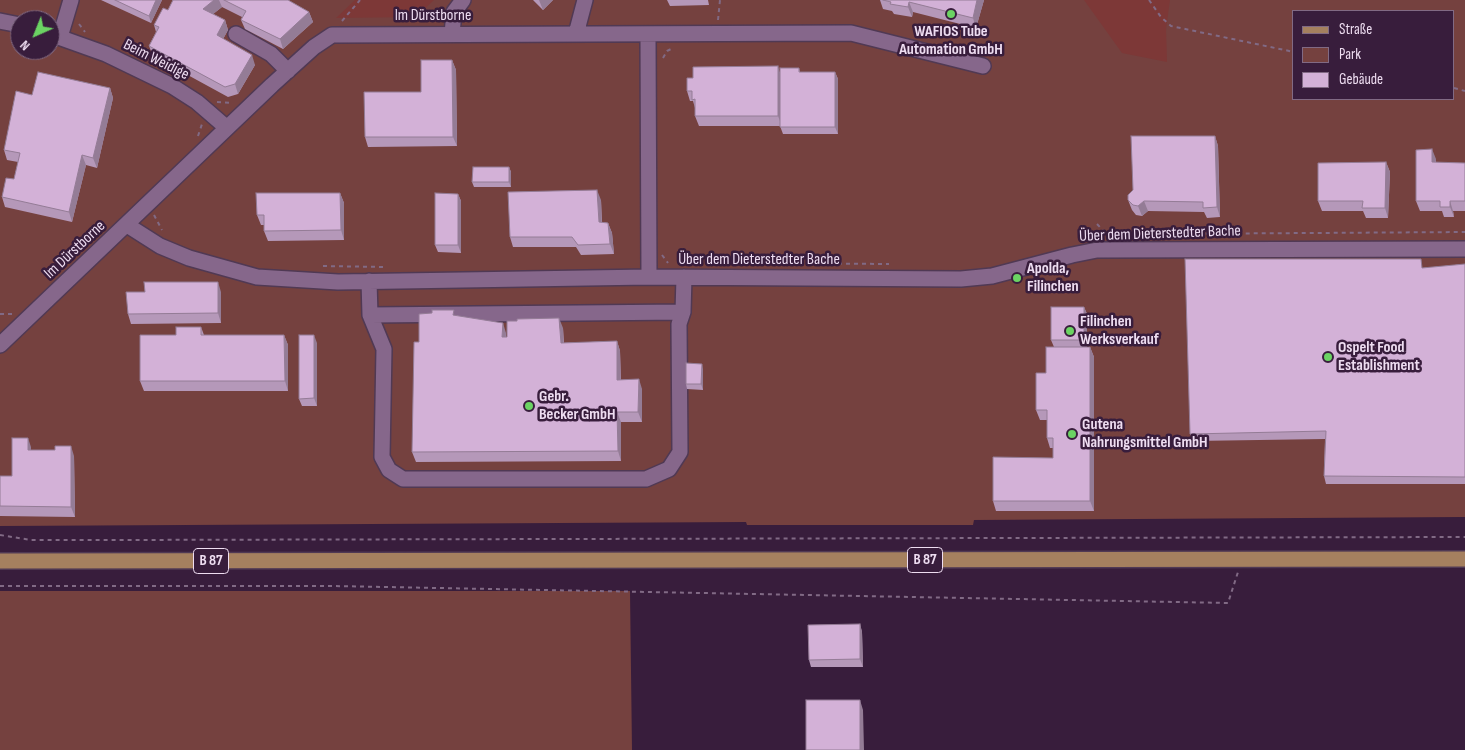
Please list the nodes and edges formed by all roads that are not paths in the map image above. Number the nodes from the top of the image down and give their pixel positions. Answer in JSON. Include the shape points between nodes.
{"nodes":[{"id":1,"x":71,"y":0,"type":"edge"},
{"id":2,"x":464,"y":0,"type":"edge"},
{"id":3,"x":585,"y":0,"type":"edge"},
{"id":4,"x":60,"y":25,"type":"edge"},
{"id":5,"x":654,"y":30,"type":"junction"},
{"id":6,"x":236,"y":34,"type":"dead end"},
{"id":7,"x":452,"y":34,"type":"junction"},
{"id":8,"x":576,"y":34,"type":"junction"},
{"id":9,"x":60,"y":38,"type":"edge"},
{"id":10,"x":983,"y":66,"type":"dead end"},
{"id":11,"x":288,"y":71,"type":"junction"},
{"id":12,"x":227,"y":128,"type":"junction"},
{"id":13,"x":127,"y":225,"type":"junction"},
{"id":14,"x":1465,"y":249,"type":"edge"},
{"id":15,"x":649,"y":277,"type":"junction"},
{"id":16,"x":684,"y":277,"type":"junction"},
{"id":17,"x":369,"y":281,"type":"junction"},
{"id":18,"x":683,"y":312,"type":"junction"},
{"id":19,"x":370,"y":315,"type":"junction"},
{"id":20,"x":2,"y":338,"type":"edge"},
{"id":21,"x":1465,"y":558,"type":"edge"},
{"id":22,"x":0,"y":561,"type":"edge"}],
"edges":[{"from":1,"to":4,"type":"street","name":"Beim Weidige"},
{"from":2,"to":7,"type":"street","via":[[454,12]]},
{"from":3,"to":8,"type":"street"},
{"from":5,"to":8,"type":"street","name":"Im Dürstborne"},
{"from":5,"to":10,"type":"street","name":"Im Dürstborne","via":[[675,34],[715,24],[851,33]]},
{"from":5,"to":15,"type":"street","via":[[655,111]]},
{"from":6,"to":11,"type":"street","via":[[271,54]]},
{"from":7,"to":8,"type":"street","name":"Im Dürstborne"},
{"from":7,"to":11,"type":"street","name":"Im Dürstborne","via":[[332,35]]},
{"from":9,"to":12,"type":"street","name":"Beim Weidige","via":[[172,86],[209,111]]},
{"from":11,"to":12,"type":"street","name":"Im Dürstborne"},
{"from":12,"to":13,"type":"street","name":"Im Dürstborne"},
{"from":13,"to":17,"type":"street","name":"Über dem Dieterstedter Bache","via":[[160,246],[189,258],[257,277]]},
{"from":13,"to":20,"type":"street","name":"Im Dürstborne"},
{"from":14,"to":16,"type":"street","name":"Über dem Dieterstedter Bache","via":[[1097,250],[1012,265],[961,279]]},
{"from":15,"to":16,"type":"street","name":"Über dem Dieterstedter Bache"},
{"from":15,"to":17,"type":"street","name":"Über dem Dieterstedter Bache"},
{"from":16,"to":18,"type":"street"},
{"from":17,"to":19,"type":"street"},
{"from":18,"to":19,"type":"street"},
{"from":18,"to":19,"type":"street","via":[[680,324],[680,452],[669,469],[646,479],[403,479],[389,470],[382,457],[384,350]]},
{"from":21,"to":22,"type":"main road","number":"B 87"}]}
